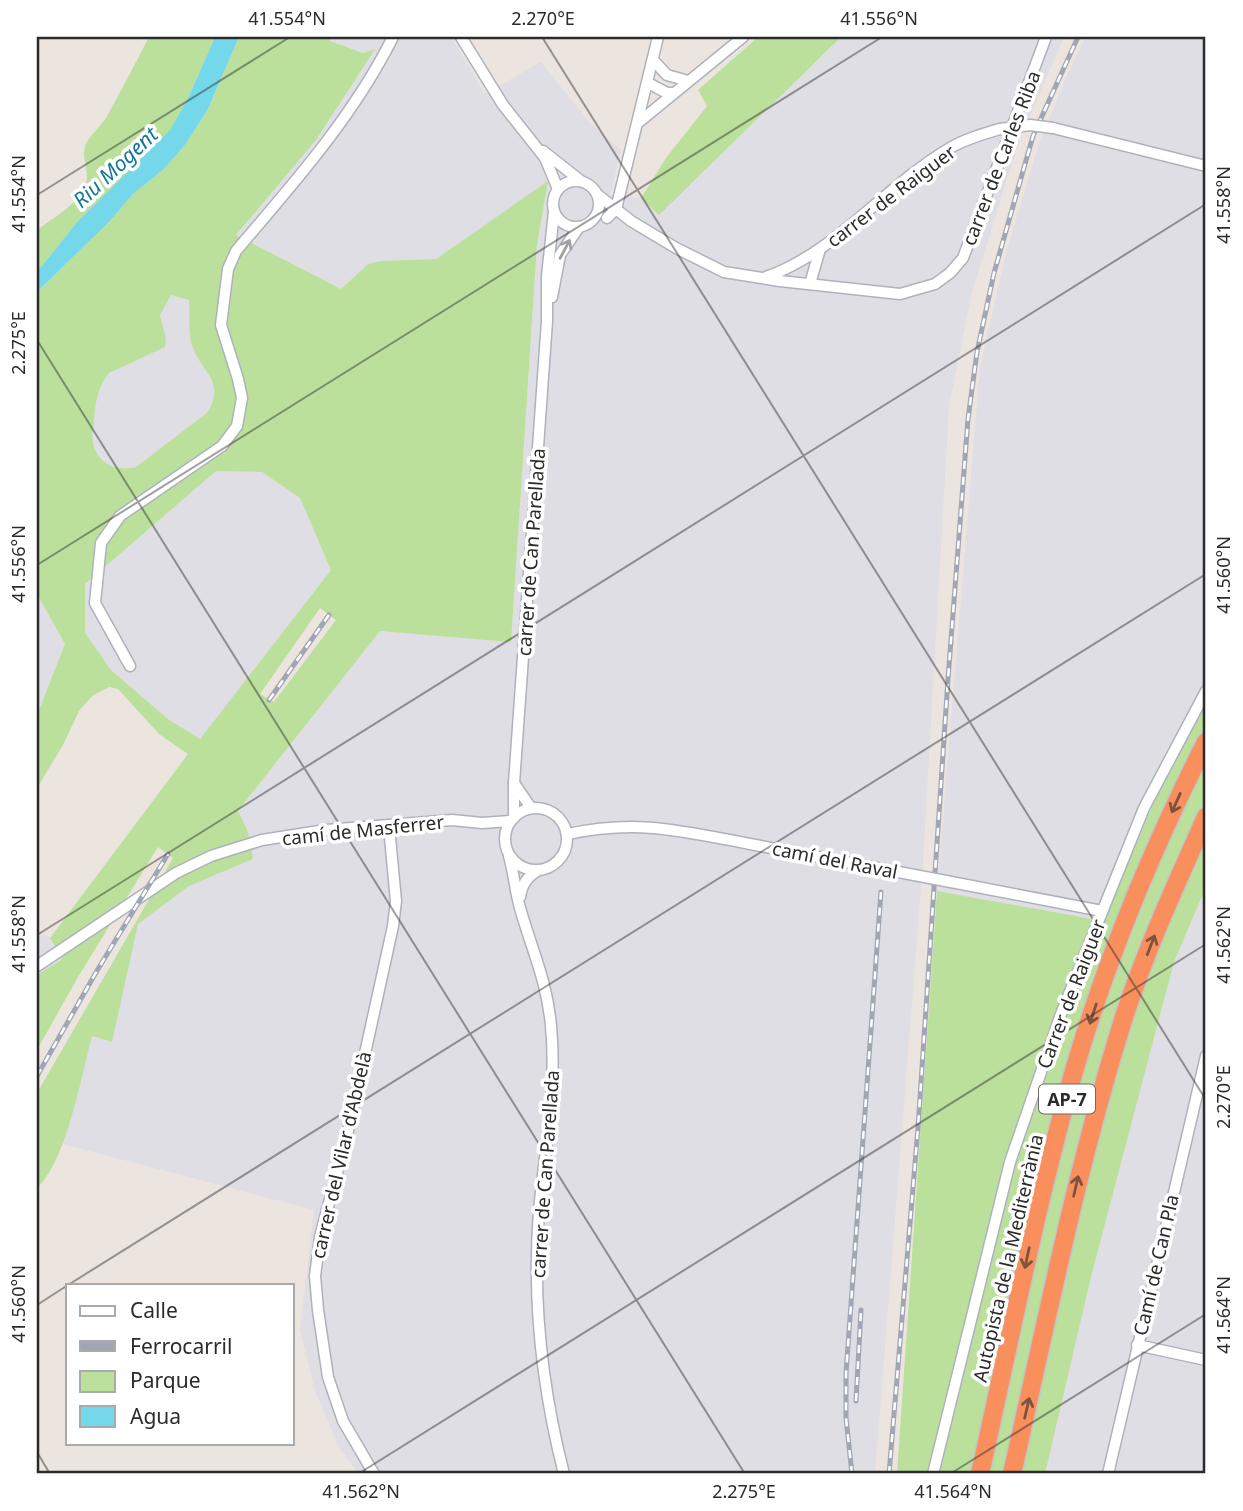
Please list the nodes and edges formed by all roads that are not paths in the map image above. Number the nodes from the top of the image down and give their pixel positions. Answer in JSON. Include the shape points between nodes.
{"nodes":[{"id":1,"x":393,"y":37,"type":"edge"},
{"id":2,"x":657,"y":37,"type":"edge"},
{"id":3,"x":743,"y":37,"type":"edge"},
{"id":4,"x":1046,"y":37,"type":"edge"},
{"id":5,"x":465,"y":39,"type":"edge"},
{"id":6,"x":653,"y":60,"type":"junction"},
{"id":7,"x":688,"y":81,"type":"junction"},
{"id":8,"x":648,"y":83,"type":"junction"},
{"id":9,"x":673,"y":93,"type":"junction"},
{"id":10,"x":638,"y":122,"type":"junction"},
{"id":11,"x":535,"y":145,"type":"junction"},
{"id":12,"x":1206,"y":166,"type":"edge"},
{"id":13,"x":581,"y":181,"type":"junction"},
{"id":14,"x":558,"y":189,"type":"junction"},
{"id":15,"x":598,"y":195,"type":"junction"},
{"id":16,"x":616,"y":209,"type":"junction"},
{"id":17,"x":554,"y":212,"type":"junction"},
{"id":18,"x":595,"y":218,"type":"junction"},
{"id":19,"x":607,"y":218,"type":"junction"},
{"id":20,"x":631,"y":221,"type":"junction"},
{"id":21,"x":579,"y":227,"type":"junction"},
{"id":22,"x":820,"y":249,"type":"junction"},
{"id":23,"x":763,"y":278,"type":"junction"},
{"id":24,"x":810,"y":284,"type":"junction"},
{"id":25,"x":547,"y":321,"type":"junction"},
{"id":26,"x":130,"y":666,"type":"dead end"},
{"id":27,"x":1206,"y":691,"type":"edge"},
{"id":28,"x":1206,"y":741,"type":"edge"},
{"id":29,"x":514,"y":783,"type":"junction"},
{"id":30,"x":531,"y":808,"type":"junction"},
{"id":31,"x":1206,"y":817,"type":"edge"},
{"id":32,"x":512,"y":819,"type":"junction"},
{"id":33,"x":472,"y":822,"type":"junction"},
{"id":34,"x":389,"y":827,"type":"junction"},
{"id":35,"x":568,"y":834,"type":"junction"},
{"id":36,"x":505,"y":835,"type":"junction"},
{"id":37,"x":509,"y":856,"type":"junction"},
{"id":38,"x":537,"y":871,"type":"junction"},
{"id":39,"x":1102,"y":911,"type":"junction"},
{"id":40,"x":523,"y":918,"type":"junction"},
{"id":41,"x":37,"y":966,"type":"edge"},
{"id":42,"x":1206,"y":1056,"type":"edge"},
{"id":43,"x":1137,"y":1345,"type":"junction"},
{"id":44,"x":1206,"y":1360,"type":"edge"},
{"id":45,"x":374,"y":1474,"type":"edge"},
{"id":46,"x":564,"y":1474,"type":"edge"},
{"id":47,"x":933,"y":1474,"type":"edge"},
{"id":48,"x":980,"y":1474,"type":"edge"},
{"id":49,"x":1012,"y":1474,"type":"edge"},
{"id":50,"x":1108,"y":1474,"type":"edge"}],
"edges":[{"from":1,"to":26,"type":"street","via":[[329,139],[236,251],[228,269],[221,325],[242,398],[237,426],[222,446],[120,516],[101,543],[95,603]]},
{"from":2,"to":6,"type":"street"},
{"from":3,"to":7,"type":"street"},
{"from":4,"to":24,"type":"street","name":"carrer de Carles Riba","via":[[963,258],[950,273],[935,284],[900,294]]},
{"from":5,"to":11,"type":"street","via":[[498,98]]},
{"from":6,"to":7,"type":"street","via":[[667,75]]},
{"from":6,"to":8,"type":"street"},
{"from":7,"to":9,"type":"street"},
{"from":8,"to":9,"type":"street"},
{"from":8,"to":10,"type":"street"},
{"from":9,"to":10,"type":"street"},
{"from":10,"to":16,"type":"street"},
{"from":11,"to":13,"type":"street"},
{"from":11,"to":14,"type":"street"},
{"from":12,"to":22,"type":"street","name":"carrer de Raiguer","bridge":true,"via":[[1053,128],[1000,129],[950,148]]},
{"from":13,"to":14,"type":"street"},
{"from":13,"to":15,"type":"street"},
{"from":14,"to":17,"type":"street","via":[[552,203]]},
{"from":15,"to":16,"type":"street"},
{"from":15,"to":18,"type":"street"},
{"from":16,"to":19,"type":"street"},
{"from":16,"to":20,"type":"street"},
{"from":17,"to":21,"type":"street","via":[[565,224]]},
{"from":17,"to":25,"type":"street","name":"carrer de Can Parellada"},
{"from":18,"to":19,"type":"street"},
{"from":18,"to":21,"type":"street"},
{"from":19,"to":20,"type":"street"},
{"from":20,"to":23,"type":"street","name":"carrer de Carles Riba","via":[[724,272]]},
{"from":25,"to":21,"type":"street","name":"carrer de Can Parellada","one_way":true,"via":[[560,255]]},
{"from":22,"to":23,"type":"street","name":"carrer de Raiguer"},
{"from":22,"to":24,"type":"street","name":"carrer de Raiguer"},
{"from":23,"to":24,"type":"street","name":"carrer de Carles Riba"},
{"from":25,"to":29,"type":"street","name":"carrer de Can Parellada"},
{"from":27,"to":39,"type":"street","name":"Carrer de Raiguer","via":[[1144,808]]},
{"from":28,"to":48,"type":"highway","name":"Autopista de la Mediterrània","number":"AP-7","one_way":true,"via":[[1122,931],[1075,1069],[1037,1214]]},
{"from":29,"to":30,"type":"street"},
{"from":29,"to":32,"type":"street","name":"carrer de Can Parellada"},
{"from":30,"to":32,"type":"street"},
{"from":30,"to":35,"type":"street","via":[[551,811]]},
{"from":49,"to":31,"type":"highway","number":"AP-7","one_way":true,"via":[[1078,1177],[1126,1013]]},
{"from":32,"to":33,"type":"street","name":"camí de Masferrer"},
{"from":32,"to":36,"type":"street"},
{"from":33,"to":34,"type":"street","name":"camí de Masferrer"},
{"from":33,"to":36,"type":"street","name":"camí de Masferrer"},
{"from":34,"to":41,"type":"street","name":"camí de Masferrer","via":[[261,840],[211,856],[176,873]]},
{"from":34,"to":45,"type":"street","name":"carrer del Vilar d'Abdelà","via":[[396,901],[393,926],[320,1237],[315,1276],[328,1377],[342,1421]]},
{"from":35,"to":38,"type":"street","via":[[568,845],[557,864]]},
{"from":35,"to":39,"type":"street","name":"camí del Raval","bridge":true,"via":[[602,827],[683,830]]},
{"from":36,"to":37,"type":"street"},
{"from":37,"to":38,"type":"street","via":[[526,870]]},
{"from":37,"to":40,"type":"street","name":"carrer de Can Parellada"},
{"from":38,"to":40,"type":"street","name":"carrer de Can Parellada","via":[[522,888]]},
{"from":39,"to":47,"type":"street","name":"Carrer de Raiguer","via":[[1060,1014],[1010,1162]]},
{"from":40,"to":46,"type":"street","name":"carrer de Can Parellada","via":[[543,973],[551,1025],[551,1123],[539,1212],[538,1312],[542,1366]]},
{"from":42,"to":43,"type":"street","name":"Camí de Can Pla"},
{"from":43,"to":44,"type":"street"},
{"from":43,"to":50,"type":"street","name":"Camí de Can Pla"}]}
